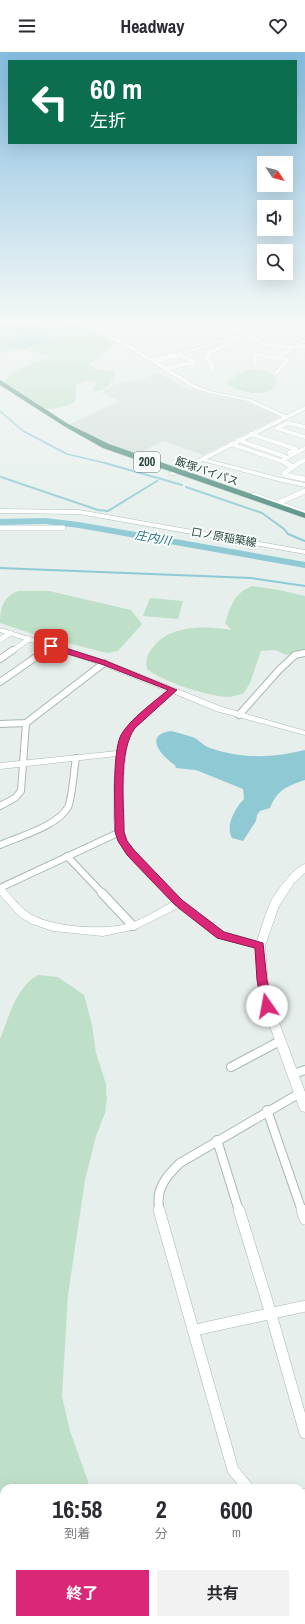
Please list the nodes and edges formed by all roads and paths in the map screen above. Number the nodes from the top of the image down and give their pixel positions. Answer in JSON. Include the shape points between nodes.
{"nodes":[{"id":1,"x":13,"y":394,"type":"edge"},
{"id":2,"x":19,"y":394,"type":"edge"},
{"id":3,"x":221,"y":394,"type":"edge"},
{"id":4,"x":305,"y":408,"type":"edge"},
{"id":5,"x":286,"y":417,"type":"junction"},
{"id":6,"x":305,"y":427,"type":"edge"},
{"id":7,"x":251,"y":434,"type":"junction"},
{"id":8,"x":305,"y":437,"type":"edge"},
{"id":9,"x":238,"y":440,"type":"junction"},
{"id":10,"x":231,"y":444,"type":"junction"},
{"id":11,"x":305,"y":448,"type":"edge"},
{"id":12,"x":284,"y":456,"type":"junction"},
{"id":13,"x":202,"y":459,"type":"junction"},
{"id":14,"x":305,"y":460,"type":"edge"},
{"id":15,"x":279,"y":461,"type":"junction"},
{"id":16,"x":293,"y":467,"type":"junction"},
{"id":17,"x":174,"y":473,"type":"junction"},
{"id":18,"x":305,"y":479,"type":"edge"},
{"id":19,"x":305,"y":485,"type":"edge"},
{"id":20,"x":305,"y":491,"type":"edge"},
{"id":21,"x":276,"y":504,"type":"junction"},
{"id":22,"x":0,"y":511,"type":"edge"},
{"id":23,"x":305,"y":513,"type":"edge"},
{"id":24,"x":305,"y":516,"type":"edge"},
{"id":25,"x":305,"y":520,"type":"edge"},
{"id":26,"x":0,"y":528,"type":"edge"},
{"id":27,"x":63,"y":528,"type":"dead end"},
{"id":28,"x":305,"y":552,"type":"edge"},
{"id":29,"x":0,"y":630,"type":"edge"},
{"id":30,"x":10,"y":633,"type":"junction"},
{"id":31,"x":29,"y":639,"type":"junction"},
{"id":32,"x":0,"y":640,"type":"edge"},
{"id":33,"x":51,"y":646,"type":"junction"},
{"id":34,"x":305,"y":653,"type":"edge"},
{"id":35,"x":0,"y":659,"type":"edge"},
{"id":36,"x":104,"y":663,"type":"junction"},
{"id":37,"x":0,"y":682,"type":"edge"},
{"id":38,"x":173,"y":690,"type":"junction"},
{"id":39,"x":240,"y":715,"type":"junction"},
{"id":40,"x":26,"y":723,"type":"junction"},
{"id":41,"x":0,"y":724,"type":"edge"},
{"id":42,"x":305,"y":733,"type":"edge"},
{"id":43,"x":120,"y":753,"type":"junction"},
{"id":44,"x":76,"y":758,"type":"junction"},
{"id":45,"x":23,"y":764,"type":"junction"},
{"id":46,"x":0,"y":766,"type":"edge"},
{"id":47,"x":0,"y":806,"type":"edge"},
{"id":48,"x":120,"y":832,"type":"junction"},
{"id":49,"x":0,"y":845,"type":"edge"},
{"id":50,"x":67,"y":856,"type":"junction"},
{"id":51,"x":305,"y":868,"type":"edge"},
{"id":52,"x":0,"y":889,"type":"edge"},
{"id":53,"x":179,"y":902,"type":"junction"},
{"id":54,"x":133,"y":926,"type":"junction"},
{"id":55,"x":260,"y":946,"type":"junction"},
{"id":56,"x":280,"y":1041,"type":"junction"},
{"id":57,"x":231,"y":1067,"type":"dead end"},
{"id":58,"x":305,"y":1070,"type":"edge"},
{"id":59,"x":293,"y":1074,"type":"junction"},
{"id":60,"x":300,"y":1093,"type":"junction"},
{"id":61,"x":305,"y":1107,"type":"edge"},
{"id":62,"x":267,"y":1110,"type":"junction"},
{"id":63,"x":217,"y":1140,"type":"junction"},
{"id":64,"x":305,"y":1218,"type":"edge"},
{"id":65,"x":305,"y":1306,"type":"edge"},
{"id":66,"x":271,"y":1314,"type":"junction"},
{"id":67,"x":195,"y":1330,"type":"junction"},
{"id":68,"x":305,"y":1433,"type":"edge"},
{"id":69,"x":245,"y":1484,"type":"edge"}],
"edges":[{"from":1,"to":17,"type":"highway","number":"200","via":[[73,434],[104,449]]},
{"from":2,"to":17,"type":"highway","name":"飯塚バイパス","number":"200","via":[[90,439]]},
{"from":3,"to":5,"type":"street","via":[[248,400]]},
{"from":4,"to":5,"type":"street"},
{"from":5,"to":7,"type":"street"},
{"from":6,"to":8,"type":"street","via":[[288,423],[277,428]]},
{"from":7,"to":9,"type":"street"},
{"from":7,"to":12,"type":"street","via":[[296,449]]},
{"from":9,"to":10,"type":"street"},
{"from":9,"to":12,"type":"street"},
{"from":10,"to":13,"type":"street"},
{"from":10,"to":15,"type":"street"},
{"from":11,"to":15,"type":"street"},
{"from":12,"to":15,"type":"street"},
{"from":13,"to":17,"type":"street"},
{"from":13,"to":19,"type":"street"},
{"from":14,"to":16,"type":"street"},
{"from":15,"to":16,"type":"street"},
{"from":16,"to":18,"type":"street","via":[[284,474]]},
{"from":17,"to":21,"type":"highway","name":"飯塚バイパス","number":"200"},
{"from":17,"to":25,"type":"highway","number":"200"},
{"from":20,"to":21,"type":"street"},
{"from":21,"to":23,"type":"street"},
{"from":21,"to":24,"type":"highway","name":"飯塚バイパス","number":"200"},
{"from":22,"to":28,"type":"main road","name":"口ノ原稲築線","via":[[85,513]]},
{"from":26,"to":27,"type":"street"},
{"from":29,"to":30,"type":"street"},
{"from":30,"to":31,"type":"street"},
{"from":30,"to":32,"type":"street"},
{"from":31,"to":33,"type":"street"},
{"from":31,"to":35,"type":"street"},
{"from":33,"to":36,"type":"street"},
{"from":33,"to":37,"type":"street"},
{"from":34,"to":39,"type":"street","via":[[295,655],[279,670]]},
{"from":36,"to":38,"type":"street"},
{"from":36,"to":40,"type":"street"},
{"from":38,"to":39,"type":"street"},
{"from":38,"to":43,"type":"street","via":[[132,726],[125,735]]},
{"from":39,"to":42,"type":"street"},
{"from":40,"to":41,"type":"street"},
{"from":40,"to":45,"type":"street"},
{"from":43,"to":44,"type":"street"},
{"from":43,"to":48,"type":"street"},
{"from":44,"to":45,"type":"street"},
{"from":44,"to":49,"type":"street","via":[[68,807],[64,814],[48,824]]},
{"from":45,"to":46,"type":"street"},
{"from":45,"to":47,"type":"street","via":[[19,795]]},
{"from":48,"to":50,"type":"street"},
{"from":48,"to":53,"type":"street","via":[[131,852]]},
{"from":50,"to":52,"type":"street"},
{"from":50,"to":54,"type":"street"},
{"from":51,"to":55,"type":"street","via":[[291,881],[274,905]]},
{"from":52,"to":54,"type":"street","via":[[23,914],[53,927],[103,932]]},
{"from":53,"to":54,"type":"street"},
{"from":53,"to":55,"type":"street","via":[[221,935]]},
{"from":55,"to":56,"type":"street","via":[[264,996]]},
{"from":56,"to":57,"type":"street"},
{"from":56,"to":59,"type":"street"},
{"from":58,"to":59,"type":"street"},
{"from":59,"to":60,"type":"street"},
{"from":60,"to":61,"type":"street"},
{"from":60,"to":62,"type":"street"},
{"from":62,"to":63,"type":"street"},
{"from":62,"to":64,"type":"street"},
{"from":63,"to":66,"type":"street"},
{"from":63,"to":67,"type":"street","via":[[180,1163],[166,1176],[159,1193],[158,1205]]},
{"from":65,"to":66,"type":"street"},
{"from":66,"to":67,"type":"street"},
{"from":66,"to":68,"type":"street"},
{"from":67,"to":69,"type":"street","via":[[233,1470]]}]}
